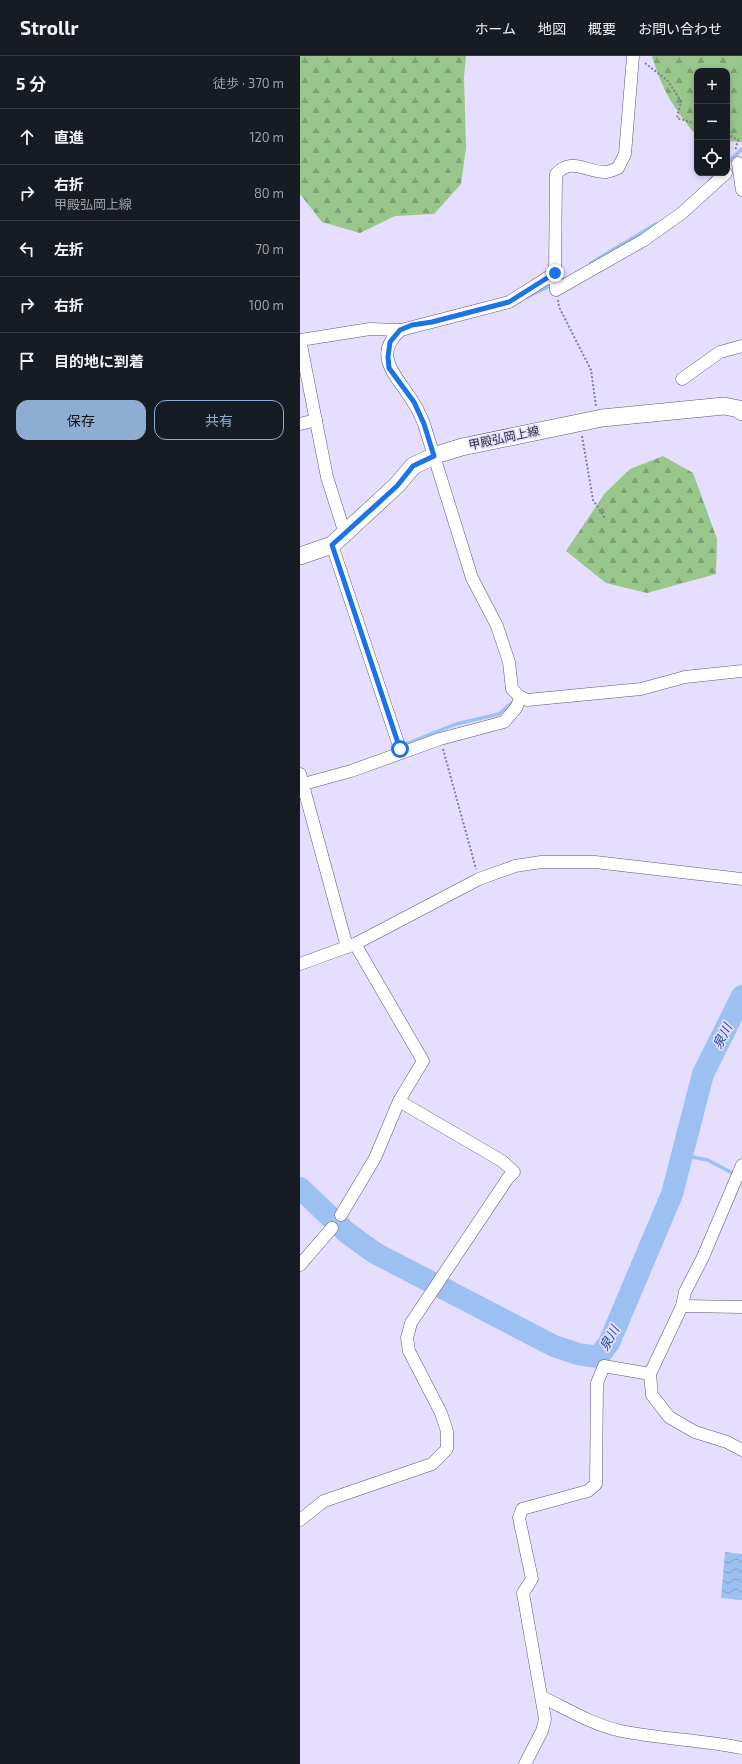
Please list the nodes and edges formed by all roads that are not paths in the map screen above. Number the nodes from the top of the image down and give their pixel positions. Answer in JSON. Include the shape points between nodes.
{"nodes":[{"id":1,"x":637,"y":58,"type":"edge"},
{"id":2,"x":740,"y":162,"type":"edge"},
{"id":3,"x":730,"y":169,"type":"edge"},
{"id":4,"x":722,"y":176,"type":"edge"},
{"id":5,"x":742,"y":190,"type":"edge"},
{"id":6,"x":555,"y":282,"type":"junction"},
{"id":7,"x":400,"y":330,"type":"junction"},
{"id":8,"x":300,"y":340,"type":"edge"},
{"id":9,"x":742,"y":346,"type":"edge"},
{"id":10,"x":682,"y":379,"type":"dead end"},
{"id":11,"x":742,"y":412,"type":"edge"},
{"id":12,"x":316,"y":420,"type":"junction"},
{"id":13,"x":300,"y":424,"type":"edge"},
{"id":14,"x":438,"y":454,"type":"junction"},
{"id":15,"x":345,"y":534,"type":"junction"},
{"id":16,"x":332,"y":545,"type":"junction"},
{"id":17,"x":300,"y":556,"type":"edge"},
{"id":18,"x":742,"y":671,"type":"edge"},
{"id":19,"x":518,"y":695,"type":"junction"},
{"id":20,"x":399,"y":746,"type":"junction"},
{"id":21,"x":301,"y":781,"type":"edge"},
{"id":22,"x":742,"y":879,"type":"edge"},
{"id":23,"x":351,"y":946,"type":"junction"},
{"id":24,"x":300,"y":964,"type":"edge"},
{"id":25,"x":399,"y":1101,"type":"junction"},
{"id":26,"x":739,"y":1173,"type":"edge"},
{"id":27,"x":341,"y":1215,"type":"dead end"},
{"id":28,"x":332,"y":1228,"type":"dead end"},
{"id":29,"x":300,"y":1265,"type":"edge"},
{"id":30,"x":682,"y":1306,"type":"junction"},
{"id":31,"x":742,"y":1307,"type":"edge"},
{"id":32,"x":650,"y":1374,"type":"junction"},
{"id":33,"x":742,"y":1450,"type":"edge"},
{"id":34,"x":300,"y":1520,"type":"edge"},
{"id":35,"x":542,"y":1697,"type":"junction"},
{"id":36,"x":742,"y":1748,"type":"edge"},
{"id":37,"x":525,"y":1764,"type":"edge"}],
"edges":[{"from":1,"to":6,"type":"street","via":[[625,154],[618,168],[604,173],[571,165],[562,167],[556,174]]},
{"from":2,"to":3,"type":"street"},
{"from":2,"to":5,"type":"street"},
{"from":4,"to":6,"type":"street","via":[[682,213],[644,240]]},
{"from":6,"to":7,"type":"street","via":[[509,302]]},
{"from":7,"to":8,"type":"street","via":[[370,329]]},
{"from":7,"to":14,"type":"street","via":[[390,342],[389,368],[414,402]]},
{"from":8,"to":12,"type":"street"},
{"from":9,"to":10,"type":"street","via":[[720,352]]},
{"from":11,"to":14,"type":"main road","name":"甲殿弘岡上線","via":[[724,406],[598,419]]},
{"from":12,"to":13,"type":"street"},
{"from":12,"to":15,"type":"street","via":[[327,477]]},
{"from":14,"to":15,"type":"main road","name":"甲殿弘岡上線","via":[[413,466],[397,486]]},
{"from":14,"to":19,"type":"street","via":[[472,578],[497,626],[509,662],[512,689]]},
{"from":15,"to":16,"type":"main road","name":"甲殿弘岡上線"},
{"from":16,"to":17,"type":"main road","name":"甲殿弘岡上線"},
{"from":16,"to":20,"type":"street"},
{"from":18,"to":19,"type":"street","via":[[685,677],[641,689],[527,700]]},
{"from":19,"to":20,"type":"street","via":[[516,708],[504,722],[440,739]]},
{"from":20,"to":21,"type":"street","via":[[351,772]]},
{"from":21,"to":23,"type":"street"},
{"from":22,"to":23,"type":"street","via":[[588,862],[541,862],[515,866],[479,879]]},
{"from":23,"to":24,"type":"street"},
{"from":23,"to":25,"type":"street","via":[[423,1061]]},
{"from":25,"to":27,"type":"street","via":[[375,1158]]},
{"from":25,"to":34,"type":"street","via":[[502,1161],[514,1172],[431,1292],[411,1324],[407,1338],[409,1352],[447,1431],[446,1449],[432,1464],[324,1501]]},
{"from":26,"to":30,"type":"street"},
{"from":28,"to":29,"type":"street"},
{"from":30,"to":31,"type":"street"},
{"from":30,"to":32,"type":"street"},
{"from":32,"to":33,"type":"street","via":[[652,1395],[669,1417],[695,1432],[727,1442]]},
{"from":32,"to":35,"type":"street","via":[[604,1366],[597,1383],[596,1484],[588,1491],[522,1509],[519,1518],[532,1579],[523,1593]]},
{"from":35,"to":36,"type":"street","via":[[597,1723],[620,1730]]},
{"from":35,"to":37,"type":"street","via":[[545,1719],[542,1731]]}]}
